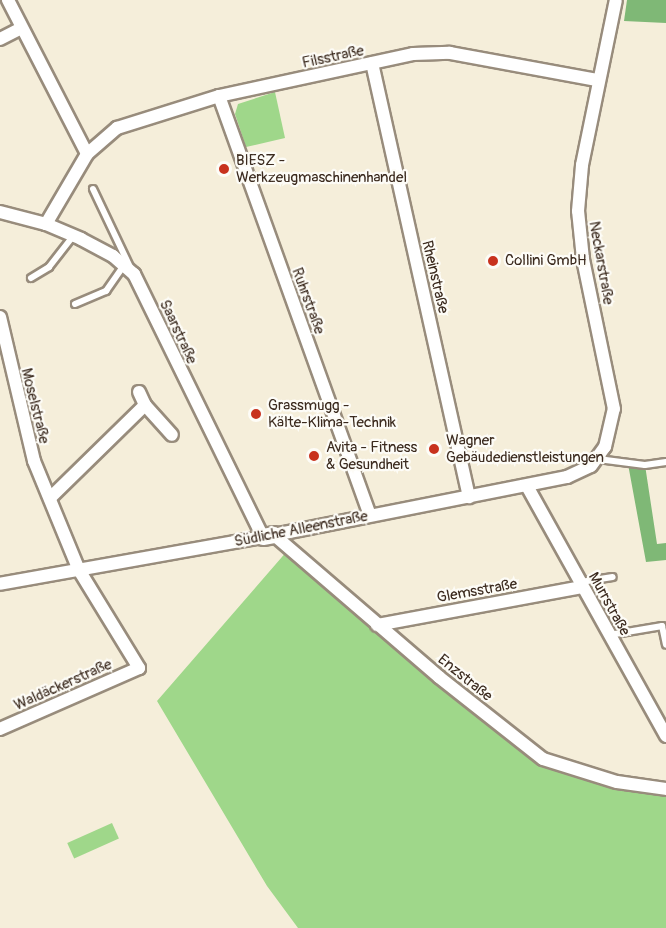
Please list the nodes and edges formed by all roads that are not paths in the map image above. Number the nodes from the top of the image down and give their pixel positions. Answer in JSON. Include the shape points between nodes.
{"nodes":[{"id":1,"x":8,"y":0,"type":"edge"},
{"id":2,"x":616,"y":0,"type":"edge"},
{"id":3,"x":20,"y":29,"type":"junction"},
{"id":4,"x":0,"y":39,"type":"edge"},
{"id":5,"x":372,"y":63,"type":"junction"},
{"id":6,"x":597,"y":80,"type":"junction"},
{"id":7,"x":219,"y":96,"type":"junction"},
{"id":8,"x":87,"y":154,"type":"junction"},
{"id":9,"x":93,"y":189,"type":"dead end"},
{"id":10,"x":1,"y":215,"type":"edge"},
{"id":11,"x":46,"y":224,"type":"junction"},
{"id":12,"x":73,"y":236,"type":"junction"},
{"id":13,"x":124,"y":265,"type":"junction"},
{"id":14,"x":134,"y":274,"type":"junction"},
{"id":15,"x":31,"y":278,"type":"dead end"},
{"id":16,"x":75,"y":304,"type":"dead end"},
{"id":17,"x":0,"y":317,"type":"edge"},
{"id":18,"x":2,"y":335,"type":"edge"},
{"id":19,"x":139,"y":392,"type":"dead end"},
{"id":20,"x":144,"y":405,"type":"junction"},
{"id":21,"x":172,"y":435,"type":"dead end"},
{"id":22,"x":597,"y":459,"type":"junction"},
{"id":23,"x":666,"y":462,"type":"edge"},
{"id":24,"x":528,"y":486,"type":"junction"},
{"id":25,"x":469,"y":496,"type":"junction"},
{"id":26,"x":51,"y":498,"type":"junction"},
{"id":27,"x":370,"y":515,"type":"junction"},
{"id":28,"x":268,"y":536,"type":"junction"},
{"id":29,"x":79,"y":570,"type":"junction"},
{"id":30,"x":613,"y":577,"type":"dead end"},
{"id":31,"x":0,"y":584,"type":"edge"},
{"id":32,"x":580,"y":585,"type":"junction"},
{"id":33,"x":377,"y":625,"type":"junction"},
{"id":34,"x":609,"y":635,"type":"junction"},
{"id":35,"x":666,"y":645,"type":"edge"},
{"id":36,"x":139,"y":668,"type":"joint"},
{"id":37,"x":0,"y":729,"type":"edge"},
{"id":38,"x":666,"y":736,"type":"edge"},
{"id":39,"x":666,"y":789,"type":"edge"}],
"edges":[{"from":1,"to":3,"type":"street"},
{"from":2,"to":6,"type":"street","name":"Neckarstraße"},
{"from":3,"to":4,"type":"street"},
{"from":3,"to":8,"type":"street"},
{"from":5,"to":6,"type":"street","name":"Filsstraße","via":[[413,54],[450,53]]},
{"from":5,"to":7,"type":"street","name":"Filsstraße"},
{"from":5,"to":25,"type":"street","name":"Rheinstraße"},
{"from":6,"to":22,"type":"street","name":"Neckarstraße","via":[[578,211],[583,259],[614,409],[610,436]]},
{"from":7,"to":8,"type":"street","name":"Filsstraße","via":[[117,128]]},
{"from":7,"to":27,"type":"street","name":"Ruhrstraße","via":[[274,265]]},
{"from":8,"to":11,"type":"street","name":"Filsstraße"},
{"from":9,"to":14,"type":"lane"},
{"from":10,"to":11,"type":"street","name":"Saarstraße"},
{"from":11,"to":12,"type":"street","name":"Saarstraße"},
{"from":12,"to":13,"type":"street","name":"Saarstraße"},
{"from":12,"to":15,"type":"lane","via":[[49,267]]},
{"from":13,"to":14,"type":"street","name":"Saarstraße"},
{"from":13,"to":16,"type":"lane","via":[[106,291]]},
{"from":14,"to":28,"type":"street","name":"Saarstraße"},
{"from":17,"to":18,"type":"street","name":"Moselstraße"},
{"from":18,"to":26,"type":"street","name":"Moselstraße","via":[[27,436]]},
{"from":19,"to":20,"type":"street"},
{"from":20,"to":21,"type":"street"},
{"from":20,"to":26,"type":"street"},
{"from":22,"to":23,"type":"lane","via":[[645,465]]},
{"from":22,"to":24,"type":"street","name":"Südliche Alleenstraße","via":[[576,474]]},
{"from":24,"to":25,"type":"street","name":"Südliche Alleenstraße"},
{"from":24,"to":32,"type":"street","name":"Murrstraße"},
{"from":25,"to":27,"type":"street","name":"Südliche Alleenstraße"},
{"from":26,"to":29,"type":"street","name":"Moselstraße"},
{"from":27,"to":28,"type":"street","name":"Südliche Alleenstraße"},
{"from":28,"to":29,"type":"street","name":"Südliche Alleenstraße"},
{"from":28,"to":33,"type":"street","name":"Enzstraße"},
{"from":29,"to":31,"type":"street","name":"Südliche Alleenstraße"},
{"from":29,"to":36,"type":"street","name":"Moselstraße"},
{"from":30,"to":32,"type":"lane"},
{"from":32,"to":33,"type":"street","name":"Glemsstraße"},
{"from":32,"to":34,"type":"street","name":"Murrstraße"},
{"from":33,"to":39,"type":"street","name":"Enzstraße","via":[[543,759],[617,782]]},
{"from":34,"to":35,"type":"lane","via":[[662,627]]},
{"from":34,"to":38,"type":"street","name":"Murrstraße"},
{"from":36,"to":37,"type":"street","name":"Waldäckerstraße"}]}
